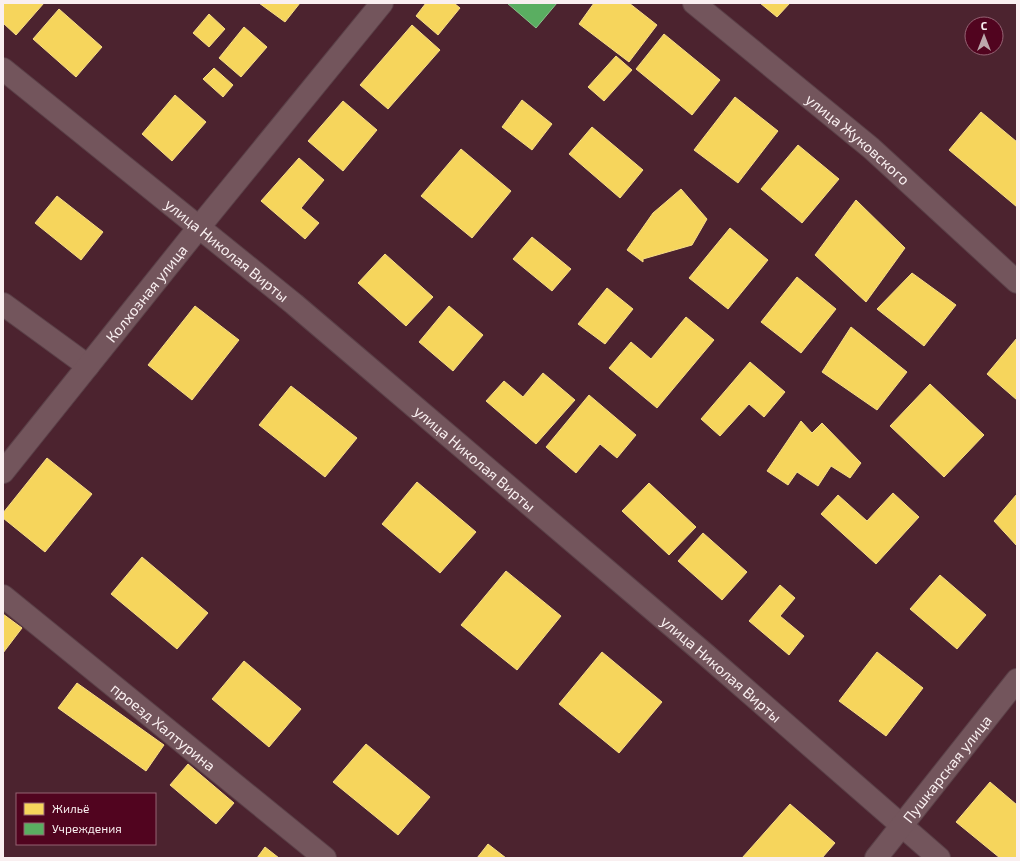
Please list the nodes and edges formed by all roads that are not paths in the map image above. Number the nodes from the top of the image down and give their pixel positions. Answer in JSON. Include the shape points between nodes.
{"nodes":[{"id":1,"x":382,"y":3,"type":"edge"},
{"id":2,"x":694,"y":3,"type":"edge"},
{"id":3,"x":3,"y":69,"type":"edge"},
{"id":4,"x":200,"y":226,"type":"junction"},
{"id":5,"x":1017,"y":282,"type":"edge"},
{"id":6,"x":3,"y":304,"type":"edge"},
{"id":7,"x":88,"y":366,"type":"junction"},
{"id":8,"x":3,"y":472,"type":"edge"},
{"id":9,"x":3,"y":596,"type":"edge"},
{"id":10,"x":1017,"y":680,"type":"edge"},
{"id":11,"x":902,"y":826,"type":"junction"},
{"id":12,"x":325,"y":858,"type":"edge"},
{"id":13,"x":876,"y":858,"type":"edge"},
{"id":14,"x":939,"y":858,"type":"edge"}],
"edges":[{"from":1,"to":4,"type":"street","name":"Колхозная улица"},
{"from":2,"to":5,"type":"street","name":"улица Жуковского","via":[[871,148]]},
{"from":3,"to":4,"type":"street","name":"улица Николая Вирты"},
{"from":4,"to":7,"type":"street","name":"Колхозная улица"},
{"from":4,"to":11,"type":"street","name":"улица Николая Вирты","via":[[699,649]]},
{"from":6,"to":7,"type":"street"},
{"from":7,"to":8,"type":"street","name":"Колхозная улица"},
{"from":9,"to":12,"type":"street","name":"проезд Халтурина"},
{"from":10,"to":11,"type":"street","name":"Пушкарская улица"},
{"from":11,"to":13,"type":"street","name":"Пушкарская улица"},
{"from":11,"to":14,"type":"street","name":"улица Николая Вирты"}]}
